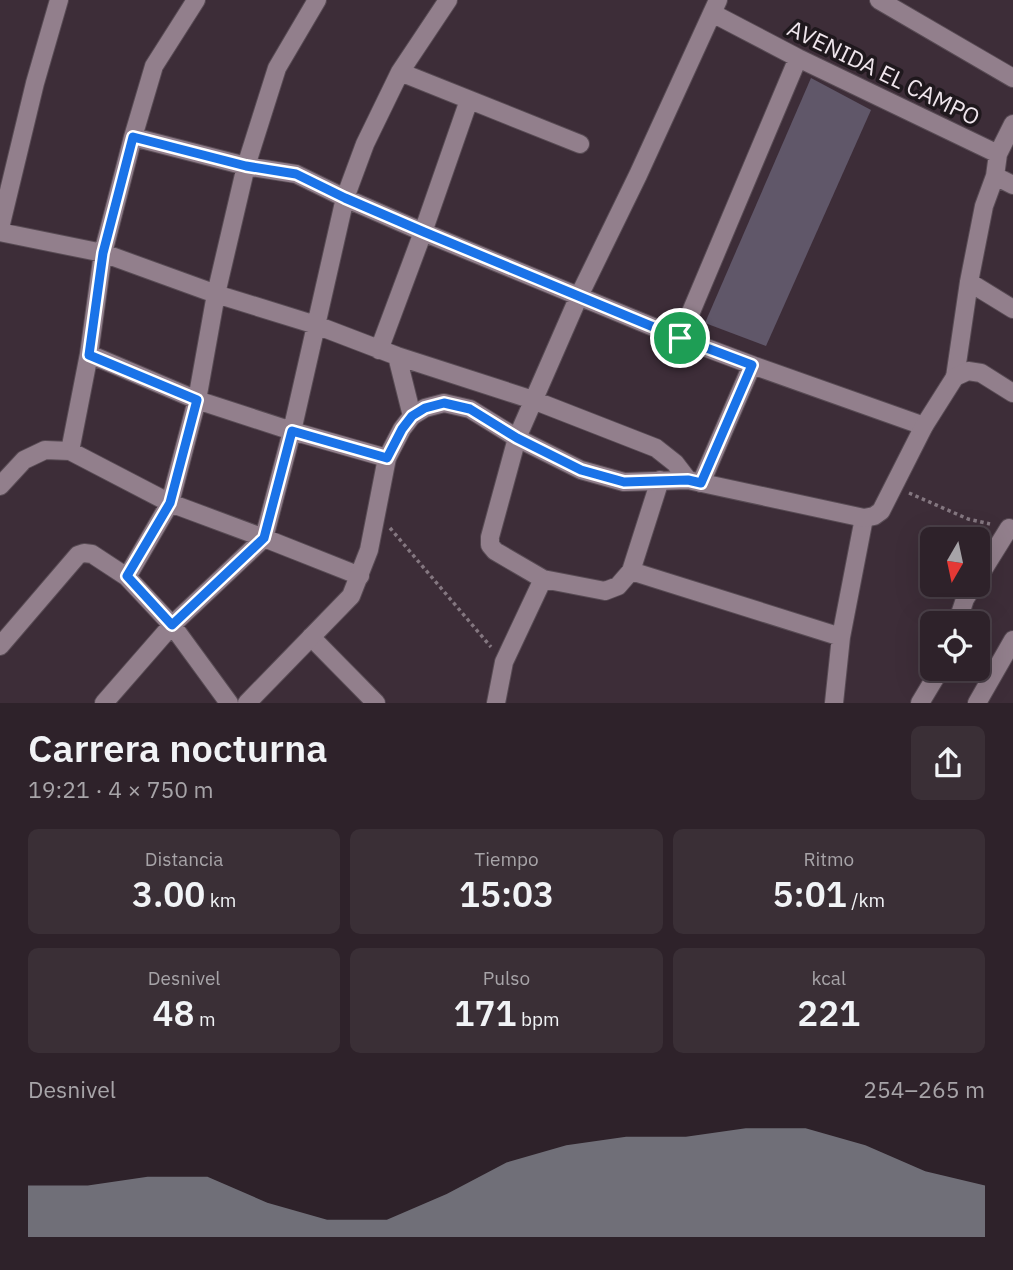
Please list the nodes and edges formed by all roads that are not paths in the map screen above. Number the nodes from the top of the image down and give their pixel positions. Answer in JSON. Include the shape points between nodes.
{"nodes":[{"id":1,"x":59,"y":0,"type":"edge"},
{"id":2,"x":196,"y":0,"type":"edge"},
{"id":3,"x":317,"y":0,"type":"edge"},
{"id":4,"x":448,"y":0,"type":"edge"},
{"id":5,"x":879,"y":0,"type":"edge"},
{"id":6,"x":715,"y":7,"type":"edge"},
{"id":7,"x":798,"y":58,"type":"junction"},
{"id":8,"x":400,"y":72,"type":"junction"},
{"id":9,"x":1013,"y":78,"type":"edge"},
{"id":10,"x":470,"y":100,"type":"junction"},
{"id":11,"x":1013,"y":124,"type":"edge"},
{"id":12,"x":133,"y":137,"type":"junction"},
{"id":13,"x":580,"y":144,"type":"dead end"},
{"id":14,"x":998,"y":154,"type":"junction"},
{"id":15,"x":246,"y":166,"type":"junction"},
{"id":16,"x":995,"y":176,"type":"junction"},
{"id":17,"x":1013,"y":185,"type":"edge"},
{"id":18,"x":345,"y":198,"type":"junction"},
{"id":19,"x":0,"y":230,"type":"edge"},
{"id":20,"x":424,"y":232,"type":"junction"},
{"id":21,"x":103,"y":253,"type":"junction"},
{"id":22,"x":969,"y":282,"type":"junction"},
{"id":23,"x":216,"y":294,"type":"junction"},
{"id":24,"x":579,"y":296,"type":"junction"},
{"id":25,"x":1013,"y":309,"type":"edge"},
{"id":26,"x":316,"y":325,"type":"junction"},
{"id":27,"x":680,"y":338,"type":"junction"},
{"id":28,"x":379,"y":350,"type":"junction"},
{"id":29,"x":89,"y":355,"type":"junction"},
{"id":30,"x":397,"y":356,"type":"junction"},
{"id":31,"x":752,"y":365,"type":"junction"},
{"id":32,"x":955,"y":377,"type":"junction"},
{"id":33,"x":1013,"y":393,"type":"edge"},
{"id":34,"x":197,"y":400,"type":"junction"},
{"id":35,"x":533,"y":400,"type":"junction"},
{"id":36,"x":412,"y":416,"type":"junction"},
{"id":37,"x":924,"y":426,"type":"junction"},
{"id":38,"x":292,"y":431,"type":"junction"},
{"id":39,"x":517,"y":438,"type":"junction"},
{"id":40,"x":70,"y":452,"type":"junction"},
{"id":41,"x":387,"y":458,"type":"junction"},
{"id":42,"x":660,"y":481,"type":"junction"},
{"id":43,"x":695,"y":482,"type":"junction"},
{"id":44,"x":0,"y":486,"type":"edge"},
{"id":45,"x":170,"y":503,"type":"junction"},
{"id":46,"x":864,"y":518,"type":"junction"},
{"id":47,"x":1009,"y":528,"type":"road end"},
{"id":48,"x":264,"y":538,"type":"junction"},
{"id":49,"x":990,"y":559,"type":"edge"},
{"id":50,"x":631,"y":571,"type":"junction"},
{"id":51,"x":127,"y":576,"type":"junction"},
{"id":52,"x":360,"y":576,"type":"junction"},
{"id":53,"x":543,"y":579,"type":"junction"},
{"id":54,"x":172,"y":625,"type":"junction"},
{"id":55,"x":311,"y":637,"type":"junction"},
{"id":56,"x":841,"y":637,"type":"junction"},
{"id":57,"x":1013,"y":640,"type":"edge"},
{"id":58,"x":0,"y":646,"type":"edge"},
{"id":59,"x":933,"y":681,"type":"edge"},
{"id":60,"x":104,"y":703,"type":"edge"},
{"id":61,"x":229,"y":703,"type":"edge"},
{"id":62,"x":247,"y":703,"type":"edge"},
{"id":63,"x":376,"y":703,"type":"edge"},
{"id":64,"x":496,"y":703,"type":"edge"},
{"id":65,"x":834,"y":703,"type":"edge"},
{"id":66,"x":920,"y":703,"type":"edge"},
{"id":67,"x":977,"y":703,"type":"edge"}],
"edges":[{"from":1,"to":19,"type":"street"},
{"from":2,"to":12,"type":"street","via":[[154,66]]},
{"from":3,"to":15,"type":"street","via":[[277,68]]},
{"from":4,"to":8,"type":"street"},
{"from":5,"to":9,"type":"street"},
{"from":6,"to":7,"type":"street","name":"AVENIDA EL CAMPO"},
{"from":6,"to":24,"type":"street"},
{"from":7,"to":14,"type":"street","name":"AVENIDA EL CAMPO"},
{"from":7,"to":27,"type":"street"},
{"from":8,"to":10,"type":"street"},
{"from":8,"to":18,"type":"street"},
{"from":10,"to":13,"type":"street"},
{"from":10,"to":20,"type":"street"},
{"from":11,"to":14,"type":"street"},
{"from":12,"to":15,"type":"street"},
{"from":12,"to":21,"type":"street"},
{"from":14,"to":16,"type":"street"},
{"from":15,"to":18,"type":"street","via":[[296,174]]},
{"from":15,"to":23,"type":"street"},
{"from":16,"to":17,"type":"street"},
{"from":16,"to":22,"type":"street","via":[[984,206]]},
{"from":18,"to":20,"type":"street"},
{"from":18,"to":26,"type":"street"},
{"from":19,"to":21,"type":"street"},
{"from":20,"to":24,"type":"street"},
{"from":20,"to":28,"type":"street"},
{"from":21,"to":23,"type":"street"},
{"from":21,"to":29,"type":"street"},
{"from":22,"to":25,"type":"street"},
{"from":22,"to":32,"type":"street"},
{"from":23,"to":26,"type":"street"},
{"from":23,"to":34,"type":"street"},
{"from":24,"to":27,"type":"street"},
{"from":24,"to":35,"type":"street"},
{"from":26,"to":28,"type":"street"},
{"from":26,"to":38,"type":"street"},
{"from":27,"to":31,"type":"street"},
{"from":28,"to":30,"type":"street"},
{"from":29,"to":34,"type":"street"},
{"from":29,"to":40,"type":"street"},
{"from":30,"to":35,"type":"street"},
{"from":30,"to":36,"type":"street"},
{"from":31,"to":37,"type":"street"},
{"from":31,"to":43,"type":"street"},
{"from":32,"to":33,"type":"street","via":[[981,373]]},
{"from":32,"to":37,"type":"street"},
{"from":34,"to":38,"type":"street"},
{"from":34,"to":45,"type":"street"},
{"from":35,"to":39,"type":"street"},
{"from":35,"to":43,"type":"street","via":[[656,448]]},
{"from":36,"to":39,"type":"street","via":[[444,403],[470,409]]},
{"from":36,"to":41,"type":"street"},
{"from":37,"to":46,"type":"street","via":[[881,511]]},
{"from":38,"to":41,"type":"street"},
{"from":38,"to":48,"type":"street"},
{"from":39,"to":42,"type":"street","via":[[581,470],[624,482]]},
{"from":39,"to":53,"type":"street","via":[[490,545]]},
{"from":40,"to":44,"type":"street","via":[[45,450],[24,460]]},
{"from":40,"to":45,"type":"street"},
{"from":41,"to":52,"type":"street"},
{"from":42,"to":43,"type":"street"},
{"from":42,"to":50,"type":"street"},
{"from":43,"to":46,"type":"street"},
{"from":45,"to":48,"type":"street"},
{"from":45,"to":51,"type":"street"},
{"from":46,"to":56,"type":"street"},
{"from":47,"to":49,"type":"street"},
{"from":48,"to":52,"type":"street"},
{"from":48,"to":54,"type":"street"},
{"from":50,"to":53,"type":"street","via":[[618,586],[605,592]]},
{"from":50,"to":56,"type":"street"},
{"from":51,"to":54,"type":"street"},
{"from":51,"to":58,"type":"street","via":[[92,554],[78,555]]},
{"from":52,"to":55,"type":"street","via":[[351,596]]},
{"from":53,"to":64,"type":"street","via":[[504,662]]},
{"from":54,"to":60,"type":"street"},
{"from":54,"to":61,"type":"street"},
{"from":55,"to":62,"type":"street"},
{"from":55,"to":63,"type":"street"},
{"from":56,"to":65,"type":"street"},
{"from":57,"to":67,"type":"street"},
{"from":59,"to":66,"type":"street"}]}
